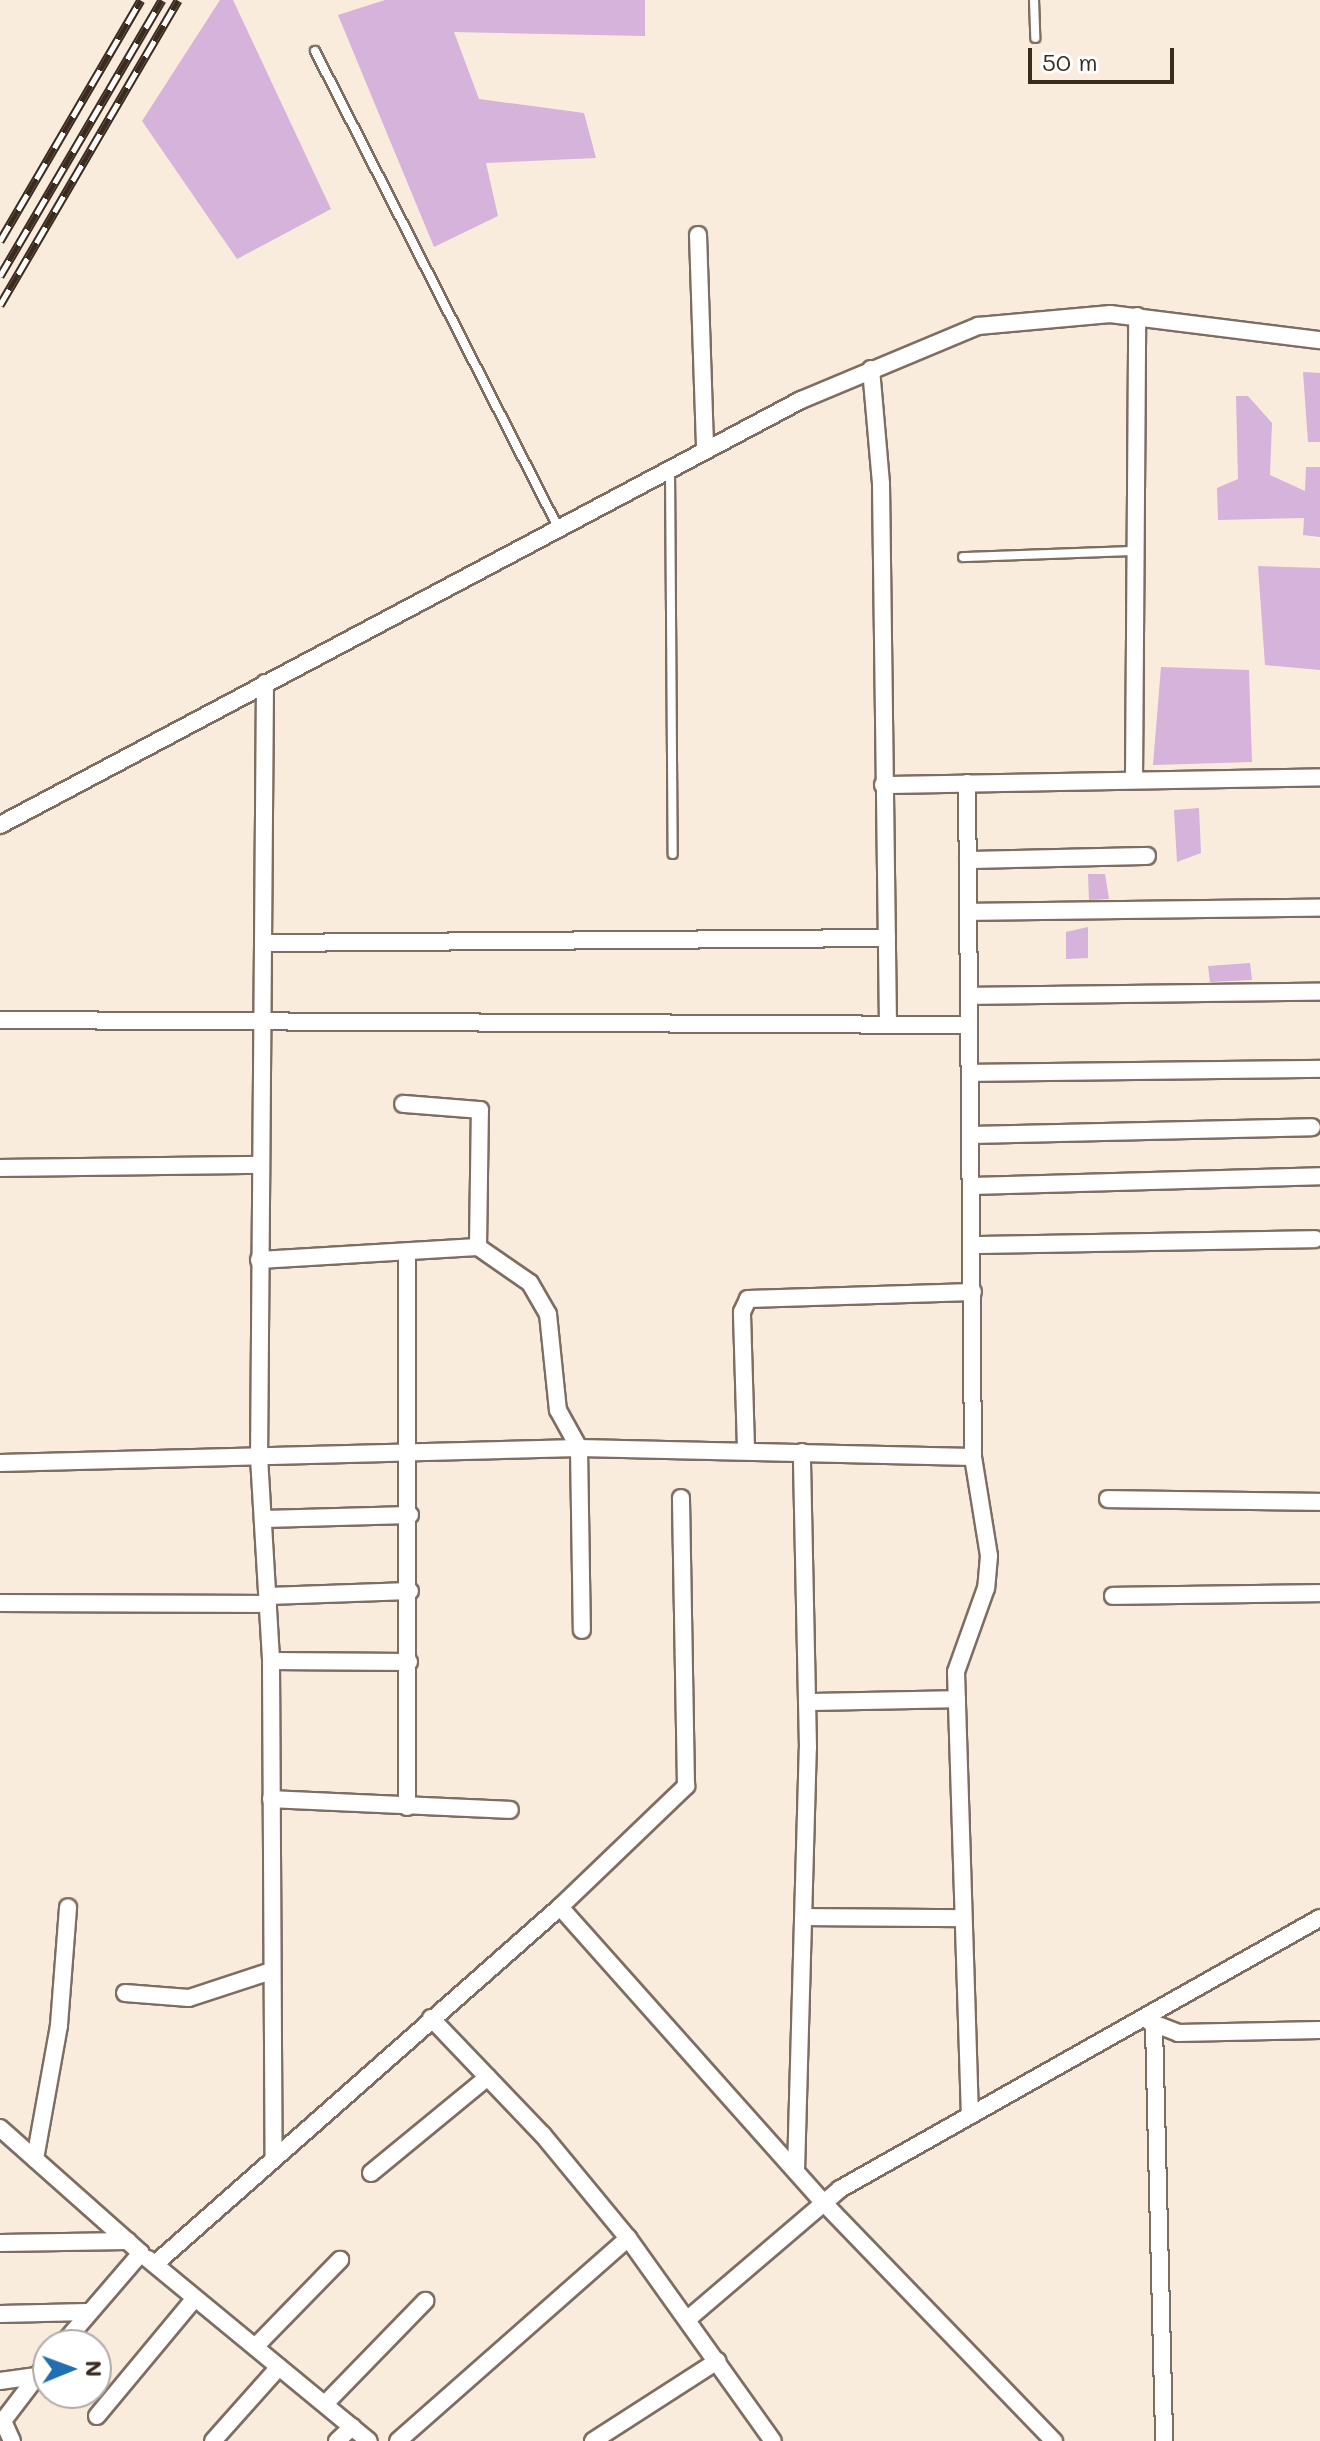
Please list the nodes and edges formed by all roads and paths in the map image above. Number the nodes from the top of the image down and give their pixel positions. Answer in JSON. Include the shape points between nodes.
{"nodes":[{"id":1,"x":1034,"y":0,"type":"edge"},
{"id":2,"x":1035,"y":38,"type":"dead end"},
{"id":3,"x":315,"y":51,"type":"dead end"},
{"id":4,"x":698,"y":235,"type":"dead end"},
{"id":5,"x":1137,"y":316,"type":"junction"},
{"id":6,"x":1320,"y":340,"type":"edge"},
{"id":7,"x":871,"y":369,"type":"junction"},
{"id":8,"x":705,"y":450,"type":"junction"},
{"id":9,"x":670,"y":468,"type":"junction"},
{"id":10,"x":558,"y":527,"type":"junction"},
{"id":11,"x":1140,"y":551,"type":"junction"},
{"id":12,"x":963,"y":557,"type":"dead end"},
{"id":13,"x":265,"y":683,"type":"junction"},
{"id":14,"x":1320,"y":777,"type":"edge"},
{"id":15,"x":1134,"y":779,"type":"junction"},
{"id":16,"x":967,"y":783,"type":"junction"},
{"id":17,"x":883,"y":785,"type":"junction"},
{"id":18,"x":0,"y":825,"type":"edge"},
{"id":19,"x":673,"y":854,"type":"dead end"},
{"id":20,"x":1147,"y":856,"type":"dead end"},
{"id":21,"x":968,"y":860,"type":"junction"},
{"id":22,"x":1320,"y":908,"type":"edge"},
{"id":23,"x":968,"y":912,"type":"junction"},
{"id":24,"x":887,"y":938,"type":"junction"},
{"id":25,"x":263,"y":943,"type":"junction"},
{"id":26,"x":1320,"y":992,"type":"edge"},
{"id":27,"x":969,"y":996,"type":"junction"},
{"id":28,"x":0,"y":1020,"type":"edge"},
{"id":29,"x":888,"y":1025,"type":"junction"},
{"id":30,"x":969,"y":1025,"type":"junction"},
{"id":31,"x":260,"y":1027,"type":"junction"},
{"id":32,"x":1320,"y":1069,"type":"edge"},
{"id":33,"x":970,"y":1073,"type":"junction"},
{"id":34,"x":403,"y":1104,"type":"dead end"},
{"id":35,"x":1312,"y":1127,"type":"dead end"},
{"id":36,"x":971,"y":1135,"type":"junction"},
{"id":37,"x":259,"y":1165,"type":"junction"},
{"id":38,"x":0,"y":1168,"type":"edge"},
{"id":39,"x":1320,"y":1176,"type":"edge"},
{"id":40,"x":972,"y":1186,"type":"junction"},
{"id":41,"x":1315,"y":1239,"type":"dead end"},
{"id":42,"x":973,"y":1245,"type":"junction"},
{"id":43,"x":478,"y":1247,"type":"junction"},
{"id":44,"x":407,"y":1253,"type":"junction"},
{"id":45,"x":259,"y":1260,"type":"junction"},
{"id":46,"x":973,"y":1292,"type":"junction"},
{"id":47,"x":579,"y":1448,"type":"junction"},
{"id":48,"x":746,"y":1449,"type":"junction"},
{"id":49,"x":411,"y":1452,"type":"junction"},
{"id":50,"x":802,"y":1452,"type":"junction"},
{"id":51,"x":259,"y":1457,"type":"junction"},
{"id":52,"x":973,"y":1457,"type":"junction"},
{"id":53,"x":0,"y":1463,"type":"edge"},
{"id":54,"x":681,"y":1498,"type":"dead end"},
{"id":55,"x":1108,"y":1499,"type":"dead end"},
{"id":56,"x":1320,"y":1502,"type":"edge"},
{"id":57,"x":410,"y":1515,"type":"junction"},
{"id":58,"x":264,"y":1519,"type":"junction"},
{"id":59,"x":410,"y":1591,"type":"junction"},
{"id":60,"x":1320,"y":1593,"type":"edge"},
{"id":61,"x":1113,"y":1596,"type":"dead end"},
{"id":62,"x":268,"y":1600,"type":"junction"},
{"id":63,"x":0,"y":1603,"type":"edge"},
{"id":64,"x":582,"y":1630,"type":"dead end"},
{"id":65,"x":271,"y":1661,"type":"junction"},
{"id":66,"x":409,"y":1662,"type":"junction"},
{"id":67,"x":957,"y":1699,"type":"junction"},
{"id":68,"x":807,"y":1702,"type":"junction"},
{"id":69,"x":271,"y":1799,"type":"junction"},
{"id":70,"x":407,"y":1807,"type":"junction"},
{"id":71,"x":510,"y":1810,"type":"dead end"},
{"id":72,"x":68,"y":1907,"type":"dead end"},
{"id":73,"x":560,"y":1907,"type":"junction"},
{"id":74,"x":805,"y":1917,"type":"junction"},
{"id":75,"x":963,"y":1918,"type":"junction"},
{"id":76,"x":1320,"y":1918,"type":"edge"},
{"id":77,"x":268,"y":1972,"type":"junction"},
{"id":78,"x":125,"y":1993,"type":"dead end"},
{"id":79,"x":431,"y":2018,"type":"junction"},
{"id":80,"x":1151,"y":2022,"type":"junction"},
{"id":81,"x":1320,"y":2030,"type":"edge"},
{"id":82,"x":488,"y":2077,"type":"junction"},
{"id":83,"x":970,"y":2116,"type":"junction"},
{"id":84,"x":0,"y":2128,"type":"edge"},
{"id":85,"x":274,"y":2157,"type":"junction"},
{"id":86,"x":35,"y":2159,"type":"junction"},
{"id":87,"x":796,"y":2171,"type":"junction"},
{"id":88,"x":371,"y":2173,"type":"dead end"},
{"id":89,"x":822,"y":2201,"type":"junction"},
{"id":90,"x":628,"y":2238,"type":"junction"},
{"id":91,"x":0,"y":2243,"type":"edge"},
{"id":92,"x":135,"y":2247,"type":"junction"},
{"id":93,"x":340,"y":2260,"type":"dead end"},
{"id":94,"x":155,"y":2264,"type":"junction"},
{"id":95,"x":195,"y":2298,"type":"junction"},
{"id":96,"x":425,"y":2301,"type":"dead end"},
{"id":97,"x":88,"y":2312,"type":"junction"},
{"id":98,"x":0,"y":2314,"type":"edge"},
{"id":99,"x":688,"y":2319,"type":"junction"},
{"id":100,"x":75,"y":2329,"type":"edge"},
{"id":101,"x":255,"y":2347,"type":"junction"},
{"id":102,"x":717,"y":2361,"type":"junction"},
{"id":103,"x":279,"y":2367,"type":"junction"},
{"id":104,"x":32,"y":2377,"type":"edge"},
{"id":105,"x":0,"y":2381,"type":"edge"},
{"id":106,"x":32,"y":2383,"type":"edge"},
{"id":107,"x":325,"y":2404,"type":"junction"},
{"id":108,"x":97,"y":2416,"type":"dead end"},
{"id":109,"x":352,"y":2427,"type":"junction"},
{"id":110,"x":12,"y":2441,"type":"edge"},
{"id":111,"x":213,"y":2441,"type":"edge"},
{"id":112,"x":337,"y":2441,"type":"edge"},
{"id":113,"x":369,"y":2441,"type":"edge"},
{"id":114,"x":398,"y":2441,"type":"edge"},
{"id":115,"x":593,"y":2441,"type":"edge"},
{"id":116,"x":773,"y":2441,"type":"edge"},
{"id":117,"x":1054,"y":2441,"type":"edge"},
{"id":118,"x":1164,"y":2441,"type":"edge"}],
"edges":[{"from":1,"to":2,"type":"lane"},
{"from":3,"to":10,"type":"lane"},
{"from":4,"to":8,"type":"street"},
{"from":5,"to":6,"type":"street"},
{"from":5,"to":7,"type":"street","via":[[978,326]]},
{"from":5,"to":11,"type":"street"},
{"from":7,"to":8,"type":"street"},
{"from":7,"to":17,"type":"street","via":[[881,474]]},
{"from":8,"to":9,"type":"street"},
{"from":9,"to":10,"type":"street"},
{"from":9,"to":19,"type":"lane"},
{"from":10,"to":13,"type":"street"},
{"from":11,"to":12,"type":"lane"},
{"from":11,"to":15,"type":"street"},
{"from":13,"to":18,"type":"street"},
{"from":13,"to":25,"type":"street"},
{"from":14,"to":15,"type":"street"},
{"from":15,"to":16,"type":"street"},
{"from":16,"to":17,"type":"street"},
{"from":16,"to":21,"type":"street"},
{"from":17,"to":24,"type":"street"},
{"from":20,"to":21,"type":"street"},
{"from":21,"to":23,"type":"street"},
{"from":22,"to":23,"type":"street"},
{"from":23,"to":27,"type":"street"},
{"from":24,"to":25,"type":"street"},
{"from":24,"to":29,"type":"street"},
{"from":25,"to":31,"type":"street"},
{"from":26,"to":27,"type":"street"},
{"from":27,"to":30,"type":"street"},
{"from":28,"to":31,"type":"street"},
{"from":29,"to":30,"type":"street"},
{"from":29,"to":31,"type":"street"},
{"from":30,"to":33,"type":"street"},
{"from":31,"to":37,"type":"street"},
{"from":32,"to":33,"type":"street"},
{"from":33,"to":36,"type":"street"},
{"from":34,"to":43,"type":"street","via":[[480,1110]]},
{"from":35,"to":36,"type":"street"},
{"from":36,"to":40,"type":"street"},
{"from":37,"to":38,"type":"street"},
{"from":37,"to":45,"type":"street"},
{"from":39,"to":40,"type":"street"},
{"from":40,"to":42,"type":"street"},
{"from":41,"to":42,"type":"street"},
{"from":42,"to":46,"type":"street"},
{"from":43,"to":44,"type":"street"},
{"from":43,"to":47,"type":"street","via":[[539,1295],[549,1323],[558,1410]]},
{"from":44,"to":45,"type":"street"},
{"from":44,"to":49,"type":"street"},
{"from":45,"to":51,"type":"street"},
{"from":46,"to":48,"type":"street","via":[[748,1299],[742,1312]]},
{"from":46,"to":52,"type":"street"},
{"from":47,"to":48,"type":"street"},
{"from":47,"to":49,"type":"street"},
{"from":47,"to":64,"type":"street"},
{"from":48,"to":50,"type":"street"},
{"from":49,"to":51,"type":"street"},
{"from":49,"to":57,"type":"street"},
{"from":50,"to":52,"type":"street"},
{"from":50,"to":68,"type":"street"},
{"from":51,"to":53,"type":"street"},
{"from":51,"to":58,"type":"street"},
{"from":52,"to":67,"type":"street","via":[[989,1572],[957,1657]]},
{"from":54,"to":73,"type":"street","via":[[689,1778],[676,1799]]},
{"from":55,"to":56,"type":"street"},
{"from":57,"to":58,"type":"street"},
{"from":57,"to":59,"type":"street"},
{"from":58,"to":62,"type":"street"},
{"from":59,"to":62,"type":"street"},
{"from":59,"to":66,"type":"street"},
{"from":60,"to":61,"type":"street"},
{"from":62,"to":63,"type":"street"},
{"from":62,"to":65,"type":"street"},
{"from":65,"to":66,"type":"street"},
{"from":65,"to":69,"type":"street"},
{"from":66,"to":70,"type":"street"},
{"from":67,"to":68,"type":"street"},
{"from":67,"to":75,"type":"street"},
{"from":68,"to":74,"type":"street"},
{"from":69,"to":70,"type":"street"},
{"from":69,"to":77,"type":"street"},
{"from":70,"to":71,"type":"street"},
{"from":72,"to":86,"type":"street","via":[[59,2025]]},
{"from":73,"to":79,"type":"street"},
{"from":73,"to":87,"type":"street"},
{"from":74,"to":75,"type":"street"},
{"from":74,"to":87,"type":"street"},
{"from":75,"to":83,"type":"street"},
{"from":76,"to":80,"type":"street"},
{"from":77,"to":78,"type":"street","via":[[189,1998]]},
{"from":77,"to":85,"type":"street"},
{"from":79,"to":82,"type":"street"},
{"from":79,"to":85,"type":"street"},
{"from":80,"to":81,"type":"street","via":[[1178,2033]]},
{"from":80,"to":83,"type":"street"},
{"from":80,"to":118,"type":"street"},
{"from":82,"to":88,"type":"street"},
{"from":82,"to":90,"type":"street"},
{"from":83,"to":89,"type":"street"},
{"from":84,"to":86,"type":"street"},
{"from":85,"to":94,"type":"street"},
{"from":86,"to":92,"type":"street"},
{"from":87,"to":89,"type":"street"},
{"from":89,"to":99,"type":"street"},
{"from":89,"to":117,"type":"street"},
{"from":90,"to":99,"type":"street"},
{"from":90,"to":114,"type":"street"},
{"from":91,"to":92,"type":"street"},
{"from":92,"to":94,"type":"street"},
{"from":92,"to":97,"type":"street"},
{"from":93,"to":101,"type":"street"},
{"from":94,"to":95,"type":"street"},
{"from":95,"to":101,"type":"street"},
{"from":95,"to":108,"type":"street"},
{"from":96,"to":107,"type":"street"},
{"from":97,"to":98,"type":"street"},
{"from":97,"to":100,"type":"street"},
{"from":99,"to":102,"type":"street"},
{"from":101,"to":103,"type":"street"},
{"from":102,"to":115,"type":"street"},
{"from":102,"to":116,"type":"street"},
{"from":103,"to":107,"type":"street"},
{"from":103,"to":111,"type":"street"},
{"from":104,"to":105,"type":"street"},
{"from":106,"to":110,"type":"street","via":[[3,2421]]},
{"from":107,"to":109,"type":"street"},
{"from":109,"to":112,"type":"street"},
{"from":109,"to":113,"type":"street"}]}
